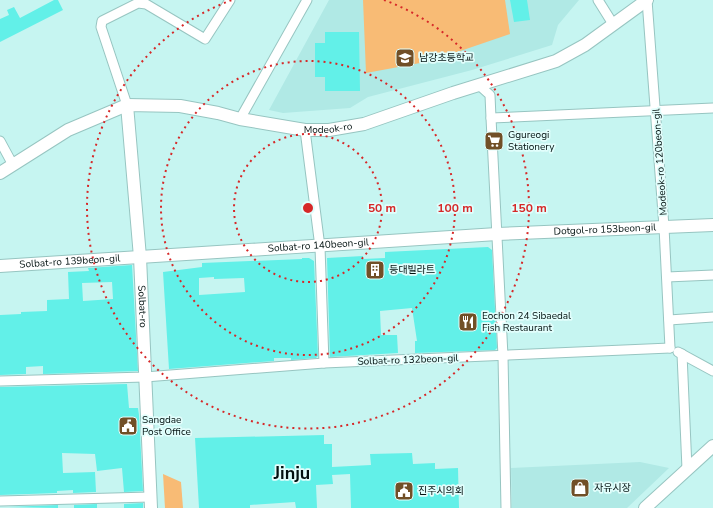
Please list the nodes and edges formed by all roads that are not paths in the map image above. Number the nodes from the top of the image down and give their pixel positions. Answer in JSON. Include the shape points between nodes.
{"nodes":[{"id":1,"x":230,"y":0,"type":"edge"},
{"id":2,"x":307,"y":0,"type":"edge"},
{"id":3,"x":598,"y":0,"type":"edge"},
{"id":4,"x":647,"y":0,"type":"edge"},
{"id":5,"x":613,"y":24,"type":"junction"},
{"id":6,"x":480,"y":86,"type":"junction"},
{"id":7,"x":127,"y":105,"type":"junction"},
{"id":8,"x":713,"y":108,"type":"edge"},
{"id":9,"x":656,"y":112,"type":"junction"},
{"id":10,"x":491,"y":118,"type":"junction"},
{"id":11,"x":240,"y":119,"type":"junction"},
{"id":12,"x":305,"y":130,"type":"junction"},
{"id":13,"x":0,"y":141,"type":"edge"},
{"id":14,"x":13,"y":165,"type":"junction"},
{"id":15,"x":0,"y":173,"type":"edge"},
{"id":16,"x":713,"y":225,"type":"edge"},
{"id":17,"x":664,"y":227,"type":"junction"},
{"id":18,"x":497,"y":234,"type":"junction"},
{"id":19,"x":320,"y":247,"type":"junction"},
{"id":20,"x":140,"y":257,"type":"junction"},
{"id":21,"x":0,"y":266,"type":"edge"},
{"id":22,"x":713,"y":275,"type":"edge"},
{"id":23,"x":667,"y":277,"type":"junction"},
{"id":24,"x":713,"y":317,"type":"edge"},
{"id":25,"x":669,"y":320,"type":"junction"},
{"id":26,"x":670,"y":348,"type":"junction"},
{"id":27,"x":682,"y":354,"type":"junction"},
{"id":28,"x":503,"y":356,"type":"junction"},
{"id":29,"x":324,"y":363,"type":"junction"},
{"id":30,"x":713,"y":371,"type":"edge"},
{"id":31,"x":145,"y":377,"type":"junction"},
{"id":32,"x":0,"y":381,"type":"edge"},
{"id":33,"x":713,"y":446,"type":"edge"},
{"id":34,"x":687,"y":469,"type":"junction"},
{"id":35,"x":0,"y":501,"type":"edge"},
{"id":36,"x":151,"y":502,"type":"edge"},
{"id":37,"x":506,"y":508,"type":"edge"},
{"id":38,"x":645,"y":508,"type":"edge"}],
"edges":[{"from":1,"to":7,"type":"street","via":[[205,39],[146,4],[138,3],[102,21],[101,27]]},
{"from":2,"to":11,"type":"street"},
{"from":3,"to":5,"type":"street"},
{"from":4,"to":5,"type":"street","name":"Modeok-ro"},
{"from":4,"to":9,"type":"street","name":"Modeok-ro 120beon-gil"},
{"from":5,"to":6,"type":"street","name":"Modeok-ro","via":[[585,45],[556,61]]},
{"from":6,"to":10,"type":"street","via":[[490,95]]},
{"from":6,"to":12,"type":"street","name":"Modeok-ro","via":[[364,124],[329,130]]},
{"from":7,"to":11,"type":"street","name":"Modeok-ro","via":[[180,106]]},
{"from":7,"to":14,"type":"street","name":"Modeok-ro","via":[[68,130]]},
{"from":7,"to":20,"type":"street","name":"Solbat-ro"},
{"from":8,"to":9,"type":"street"},
{"from":9,"to":10,"type":"street"},
{"from":9,"to":17,"type":"street","name":"Modeok-ro 120beon-gil"},
{"from":10,"to":18,"type":"street"},
{"from":11,"to":12,"type":"street","name":"Modeok-ro"},
{"from":12,"to":19,"type":"street"},
{"from":13,"to":14,"type":"street"},
{"from":14,"to":15,"type":"street","name":"Modeok-ro"},
{"from":16,"to":17,"type":"street","name":"Dotgol-ro 153beon-gil"},
{"from":17,"to":18,"type":"street","name":"Dotgol-ro 153beon-gil"},
{"from":17,"to":23,"type":"street","name":"Modeok-ro 120beon-gil"},
{"from":18,"to":19,"type":"street","name":"Solbat-ro 140beon-gil"},
{"from":18,"to":28,"type":"street"},
{"from":19,"to":20,"type":"street","name":"Solbat-ro 140beon-gil"},
{"from":19,"to":29,"type":"street"},
{"from":20,"to":21,"type":"street","name":"Solbat-ro 139beon-gil"},
{"from":20,"to":31,"type":"street","name":"Solbat-ro"},
{"from":22,"to":23,"type":"street"},
{"from":23,"to":25,"type":"street","name":"Modeok-ro 120beon-gil"},
{"from":24,"to":25,"type":"street"},
{"from":25,"to":26,"type":"street","name":"Modeok-ro 120beon-gil"},
{"from":26,"to":27,"type":"street"},
{"from":26,"to":28,"type":"street","name":"Solbat-ro 132beon-gil"},
{"from":27,"to":30,"type":"street"},
{"from":27,"to":34,"type":"street"},
{"from":28,"to":29,"type":"street","name":"Solbat-ro 132beon-gil"},
{"from":28,"to":37,"type":"street"},
{"from":29,"to":31,"type":"street","name":"Solbat-ro 132beon-gil"},
{"from":31,"to":32,"type":"street","name":"Solbat-ro 132beon-gil"},
{"from":31,"to":36,"type":"street","name":"Solbat-ro"},
{"from":33,"to":34,"type":"street"},
{"from":34,"to":38,"type":"street"},
{"from":35,"to":36,"type":"street"}]}
